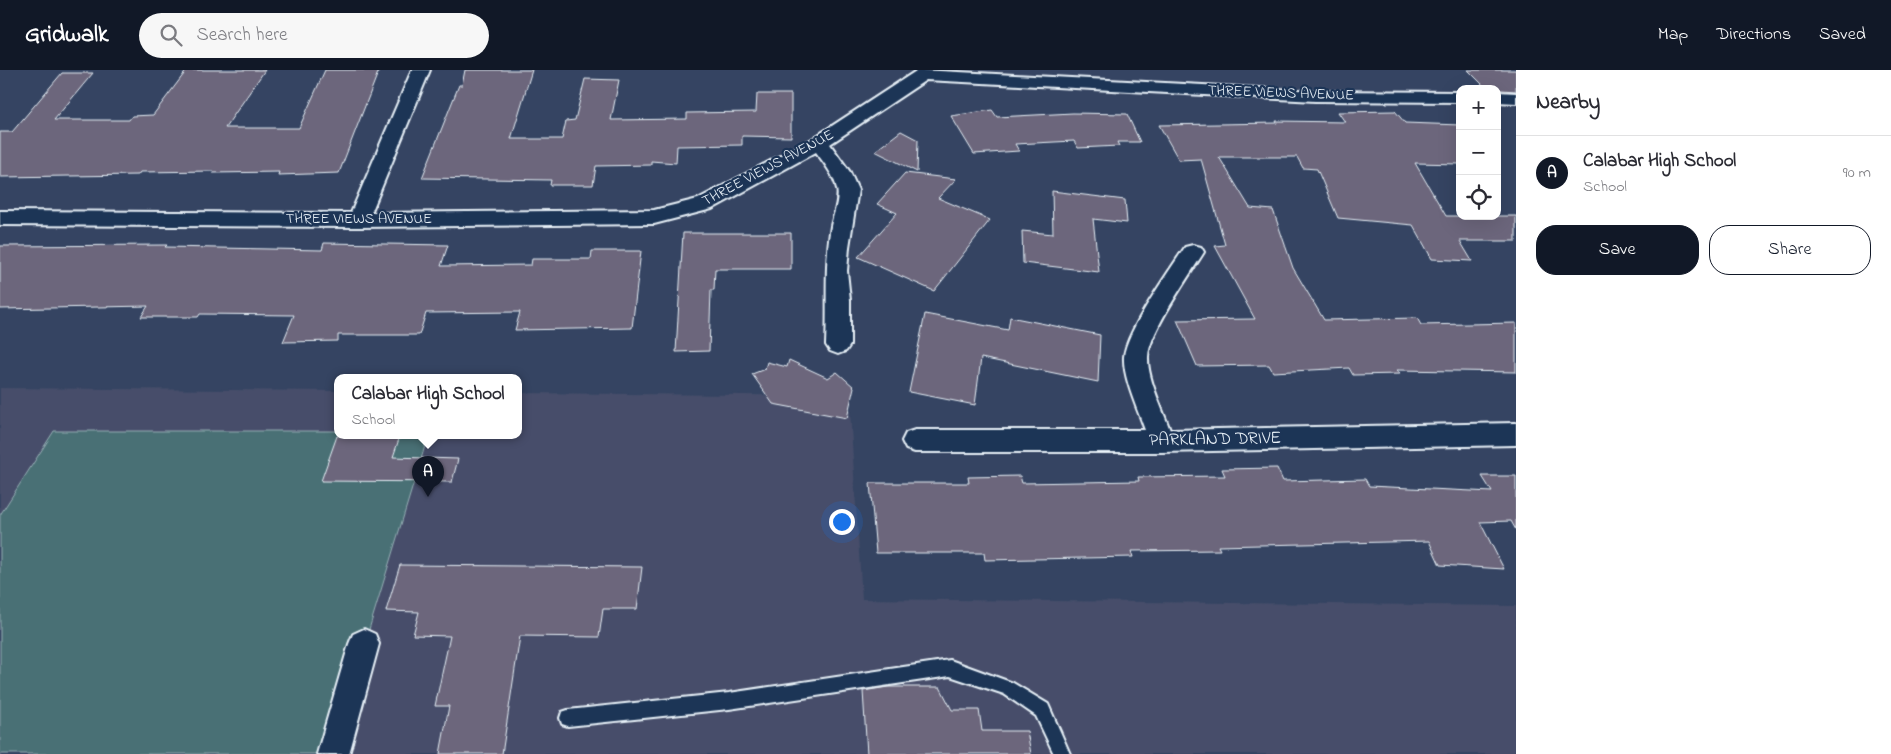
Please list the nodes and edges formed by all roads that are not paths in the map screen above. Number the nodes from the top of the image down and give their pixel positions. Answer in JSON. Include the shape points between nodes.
{"nodes":[{"id":1,"x":420,"y":70,"type":"edge"},
{"id":2,"x":920,"y":73,"type":"edge"},
{"id":3,"x":1456,"y":97,"type":"edge"},
{"id":4,"x":1501,"y":98,"type":"edge"},
{"id":5,"x":1516,"y":98,"type":"edge"},
{"id":6,"x":819,"y":143,"type":"junction"},
{"id":7,"x":0,"y":218,"type":"edge"},
{"id":8,"x":358,"y":220,"type":"junction"},
{"id":9,"x":1193,"y":252,"type":"dead end"},
{"id":10,"x":838,"y":345,"type":"dead end"},
{"id":11,"x":1516,"y":434,"type":"edge"},
{"id":12,"x":915,"y":441,"type":"dead end"},
{"id":13,"x":1161,"y":441,"type":"junction"},
{"id":14,"x":364,"y":644,"type":"dead end"},
{"id":15,"x":568,"y":718,"type":"dead end"},
{"id":16,"x":333,"y":754,"type":"edge"},
{"id":17,"x":1062,"y":754,"type":"edge"}],
"edges":[{"from":1,"to":8,"type":"street"},
{"from":2,"to":3,"type":"street","name":"THREE VIEWS AVENUE","via":[[1315,96]]},
{"from":2,"to":6,"type":"street","name":"THREE VIEWS AVENUE"},
{"from":4,"to":5,"type":"street"},
{"from":6,"to":8,"type":"street","name":"THREE VIEWS AVENUE","via":[[705,204],[654,217]]},
{"from":6,"to":10,"type":"street","via":[[840,172],[848,190],[837,255]]},
{"from":7,"to":8,"type":"street","name":"THREE VIEWS AVENUE"},
{"from":9,"to":13,"type":"street","via":[[1141,340],[1136,357]]},
{"from":11,"to":13,"type":"street","name":"PARKLAND DRIVE"},
{"from":12,"to":13,"type":"street","name":"PARKLAND DRIVE"},
{"from":14,"to":16,"type":"street"},
{"from":15,"to":17,"type":"lane","via":[[729,701],[950,668],[1008,688],[1042,710]]}]}
